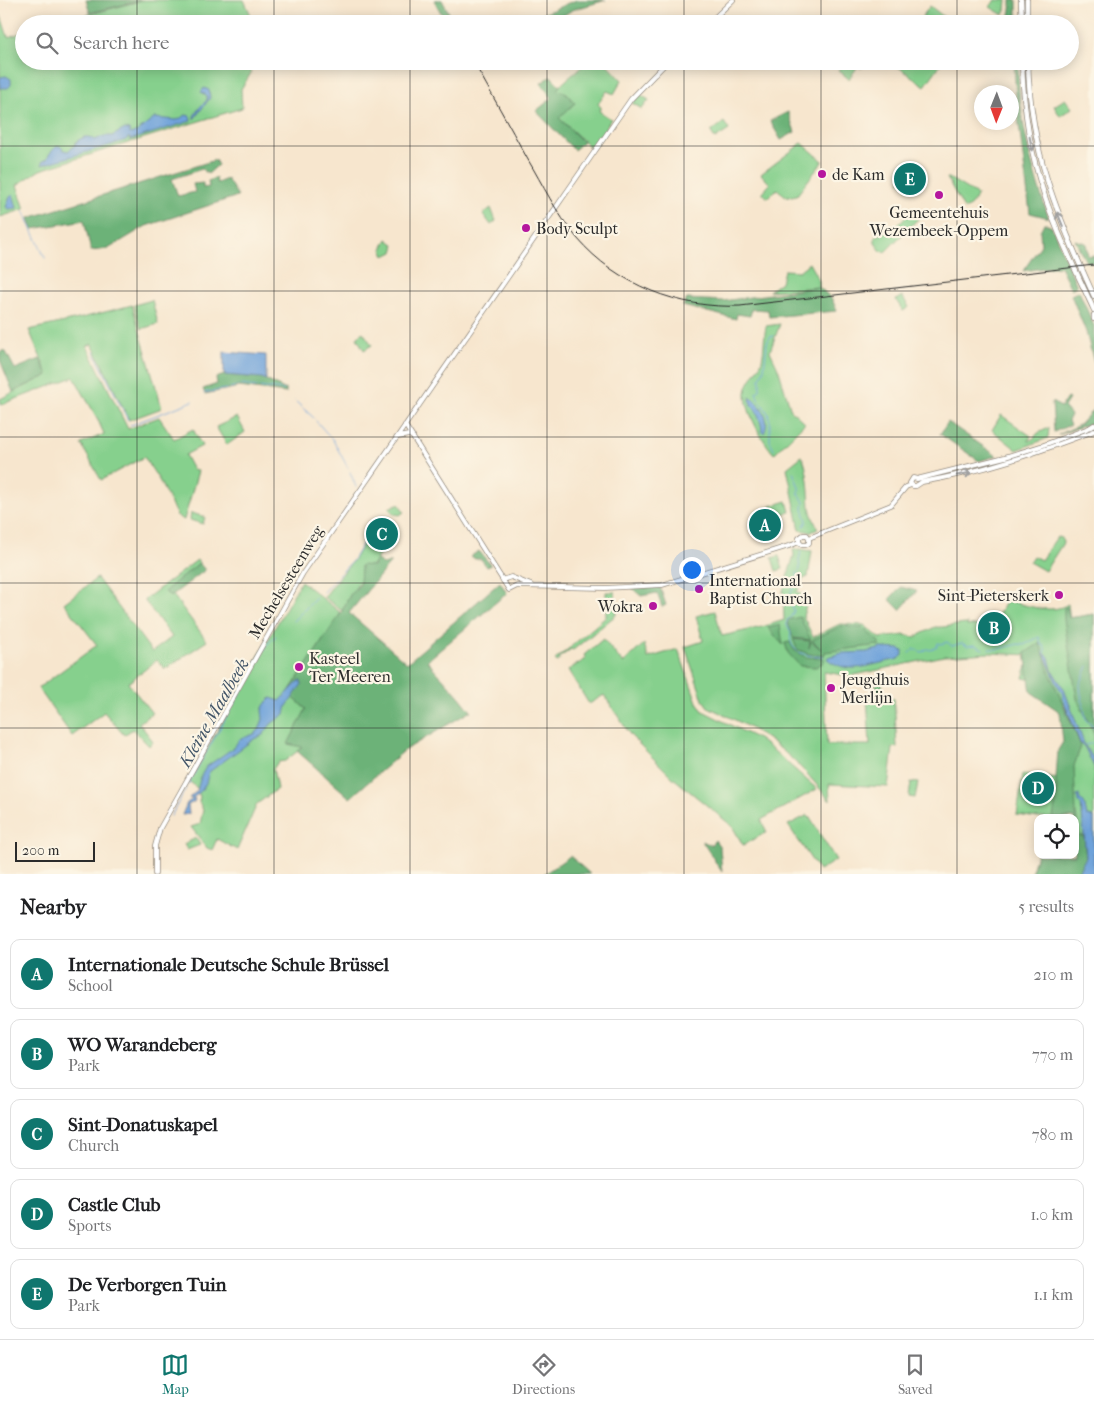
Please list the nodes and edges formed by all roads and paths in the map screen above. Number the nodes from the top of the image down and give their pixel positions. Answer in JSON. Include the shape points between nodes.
{"nodes":[{"id":1,"x":733,"y":0,"type":"edge"},
{"id":2,"x":1021,"y":0,"type":"edge"},
{"id":3,"x":1027,"y":0,"type":"edge"},
{"id":4,"x":717,"y":15,"type":"edge"},
{"id":5,"x":1022,"y":15,"type":"edge"},
{"id":6,"x":1027,"y":15,"type":"edge"},
{"id":7,"x":659,"y":70,"type":"edge"},
{"id":8,"x":1023,"y":70,"type":"edge"},
{"id":9,"x":1029,"y":70,"type":"edge"},
{"id":10,"x":1094,"y":296,"type":"edge"},
{"id":11,"x":1094,"y":310,"type":"edge"},
{"id":12,"x":1094,"y":315,"type":"edge"},
{"id":13,"x":1094,"y":319,"type":"edge"},
{"id":14,"x":406,"y":425,"type":"junction"},
{"id":15,"x":1093,"y":427,"type":"edge"},
{"id":16,"x":413,"y":438,"type":"junction"},
{"id":17,"x":395,"y":440,"type":"junction"},
{"id":18,"x":918,"y":481,"type":"junction"},
{"id":19,"x":911,"y":485,"type":"junction"},
{"id":20,"x":809,"y":538,"type":"junction"},
{"id":21,"x":799,"y":542,"type":"junction"},
{"id":22,"x":502,"y":580,"type":"junction"},
{"id":23,"x":533,"y":586,"type":"junction"},
{"id":24,"x":155,"y":874,"type":"edge"}],
"edges":[{"from":1,"to":4,"type":"main road"},
{"from":2,"to":5,"type":"highway"},
{"from":3,"to":6,"type":"highway"},
{"from":7,"to":14,"type":"main road","name":"Mechelsesteenweg","via":[[631,99]]},
{"from":8,"to":11,"type":"highway","one_way":true,"via":[[1028,129],[1040,180],[1054,221]]},
{"from":10,"to":9,"type":"highway","one_way":true,"via":[[1067,237],[1045,177],[1032,114]]},
{"from":12,"to":13,"type":"highway"},
{"from":14,"to":16,"type":"main road"},
{"from":14,"to":17,"type":"main road","name":"Mechelsesteenweg"},
{"from":15,"to":18,"type":"main road","via":[[1041,446]]},
{"from":16,"to":17,"type":"main road","via":[[401,436]]},
{"from":16,"to":22,"type":"main road"},
{"from":17,"to":24,"type":"main road","name":"Mechelsesteenweg","via":[[299,580],[176,797],[156,840]]},
{"from":18,"to":19,"type":"main road","via":[[916,486]]},
{"from":18,"to":19,"type":"main road","via":[[911,479]]},
{"from":19,"to":20,"type":"main road","via":[[891,505]]},
{"from":20,"to":21,"type":"main road","via":[[806,545]]},
{"from":20,"to":21,"type":"main road","via":[[802,535]]},
{"from":21,"to":23,"type":"main road","via":[[662,585]]},
{"from":22,"to":23,"type":"main road","via":[[511,577]]},
{"from":22,"to":23,"type":"main road","via":[[509,590],[516,586]]}]}
